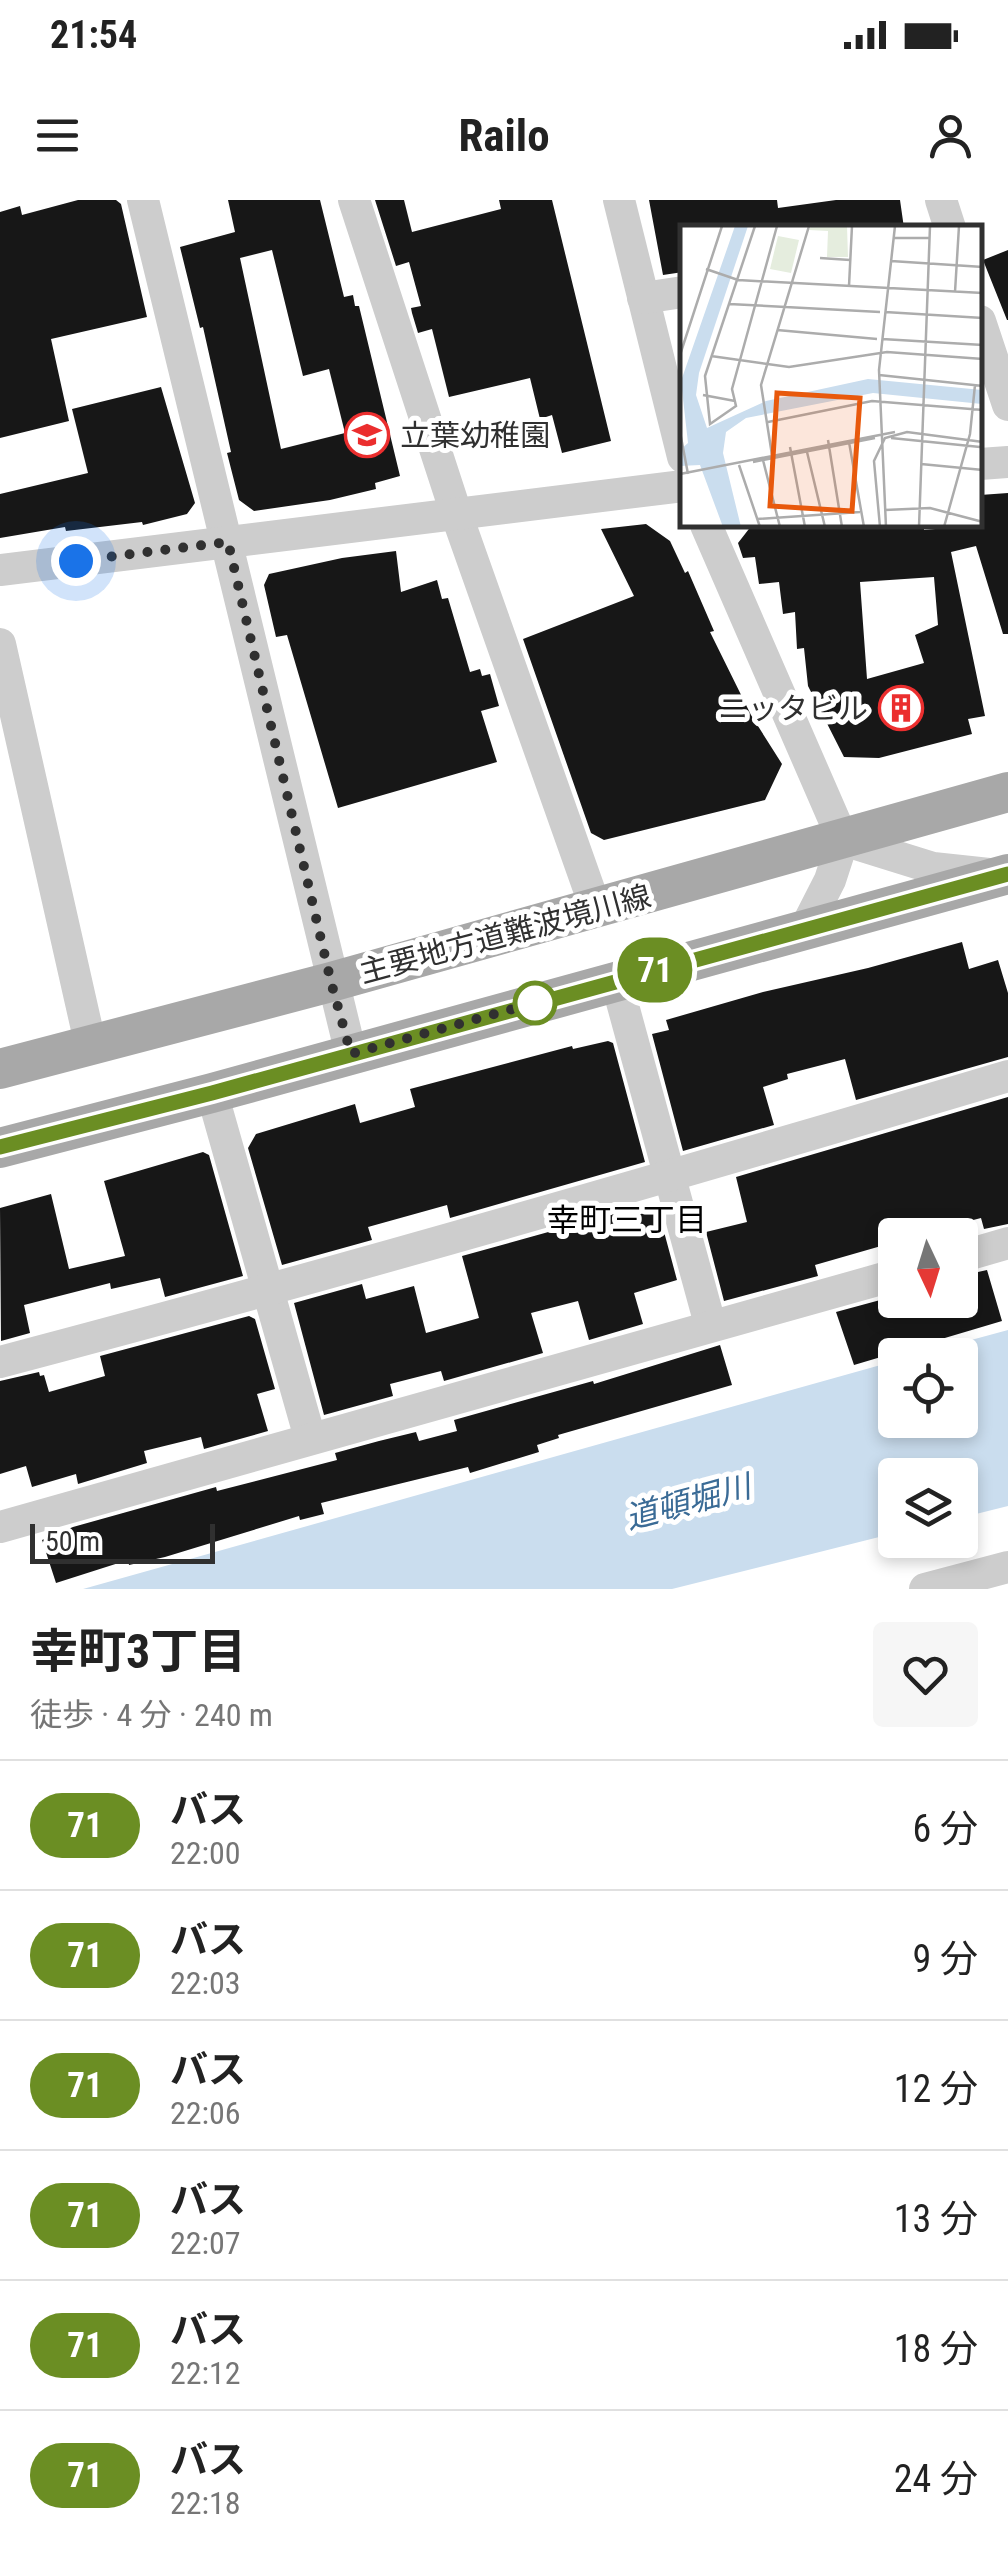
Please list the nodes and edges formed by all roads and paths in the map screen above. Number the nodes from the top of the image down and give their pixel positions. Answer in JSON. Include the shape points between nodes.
{"nodes":[{"id":1,"x":143,"y":200,"type":"edge"},
{"id":2,"x":354,"y":200,"type":"edge"},
{"id":3,"x":619,"y":200,"type":"edge"},
{"id":4,"x":942,"y":200,"type":"edge"},
{"id":5,"x":949,"y":225,"type":"edge"},
{"id":6,"x":680,"y":292,"type":"edge"},
{"id":7,"x":644,"y":298,"type":"junction"},
{"id":8,"x":983,"y":330,"type":"edge"},
{"id":9,"x":1008,"y":405,"type":"edge"},
{"id":10,"x":680,"y":445,"type":"edge"},
{"id":11,"x":1008,"y":462,"type":"edge"},
{"id":12,"x":983,"y":464,"type":"edge"},
{"id":13,"x":680,"y":486,"type":"edge"},
{"id":14,"x":457,"y":516,"type":"junction"},
{"id":15,"x":707,"y":528,"type":"edge"},
{"id":16,"x":228,"y":542,"type":"junction"},
{"id":17,"x":0,"y":570,"type":"edge"},
{"id":18,"x":0,"y":644,"type":"edge"},
{"id":19,"x":1008,"y":792,"type":"edge"},
{"id":20,"x":843,"y":840,"type":"junction"},
{"id":21,"x":1007,"y":873,"type":"edge"},
{"id":22,"x":596,"y":909,"type":"junction"},
{"id":23,"x":804,"y":931,"type":"junction"},
{"id":24,"x":616,"y":980,"type":"junction"},
{"id":25,"x":331,"y":982,"type":"junction"},
{"id":26,"x":91,"y":1047,"type":"junction"},
{"id":27,"x":351,"y":1054,"type":"junction"},
{"id":28,"x":0,"y":1069,"type":"edge"},
{"id":29,"x":1008,"y":1076,"type":"edge"},
{"id":30,"x":212,"y":1093,"type":"junction"},
{"id":31,"x":0,"y":1148,"type":"edge"},
{"id":32,"x":670,"y":1177,"type":"junction"},
{"id":33,"x":1008,"y":1244,"type":"edge"},
{"id":34,"x":978,"y":1252,"type":"edge"},
{"id":35,"x":878,"y":1279,"type":"edge"},
{"id":36,"x":267,"y":1292,"type":"junction"},
{"id":37,"x":710,"y":1324,"type":"junction"},
{"id":38,"x":0,"y":1362,"type":"edge"},
{"id":39,"x":310,"y":1438,"type":"junction"},
{"id":40,"x":0,"y":1527,"type":"edge"},
{"id":41,"x":1008,"y":1567,"type":"edge"},
{"id":42,"x":924,"y":1589,"type":"edge"}],
"edges":[{"from":1,"to":16,"type":"street"},
{"from":2,"to":14,"type":"street"},
{"from":3,"to":7,"type":"street"},
{"from":4,"to":5,"type":"street"},
{"from":6,"to":7,"type":"street"},
{"from":7,"to":10,"type":"street"},
{"from":8,"to":9,"type":"street"},
{"from":11,"to":12,"type":"street"},
{"from":13,"to":14,"type":"street"},
{"from":14,"to":16,"type":"street"},
{"from":14,"to":22,"type":"street"},
{"from":15,"to":20,"type":"street"},
{"from":16,"to":17,"type":"street"},
{"from":16,"to":25,"type":"street"},
{"from":18,"to":26,"type":"street"},
{"from":19,"to":20,"type":"main road","name":"主要地方道難波境川線"},
{"from":20,"to":21,"type":"street","via":[[933,868]]},
{"from":20,"to":22,"type":"main road","name":"主要地方道難波境川線"},
{"from":20,"to":23,"type":"street"},
{"from":21,"to":23,"type":"main road"},
{"from":22,"to":25,"type":"main road","name":"主要地方道難波境川線"},
{"from":23,"to":24,"type":"main road"},
{"from":24,"to":27,"type":"main road"},
{"from":24,"to":32,"type":"street"},
{"from":25,"to":26,"type":"main road","name":"主要地方道難波境川線"},
{"from":25,"to":27,"type":"street"},
{"from":26,"to":28,"type":"main road","name":"主要地方道難波境川線"},
{"from":27,"to":30,"type":"main road"},
{"from":29,"to":32,"type":"street"},
{"from":30,"to":31,"type":"main road"},
{"from":30,"to":36,"type":"street"},
{"from":32,"to":36,"type":"street"},
{"from":32,"to":37,"type":"street"},
{"from":33,"to":34,"type":"street"},
{"from":35,"to":37,"type":"street"},
{"from":36,"to":38,"type":"street"},
{"from":36,"to":39,"type":"street"},
{"from":37,"to":39,"type":"street"},
{"from":39,"to":40,"type":"street"},
{"from":41,"to":42,"type":"street"}]}
